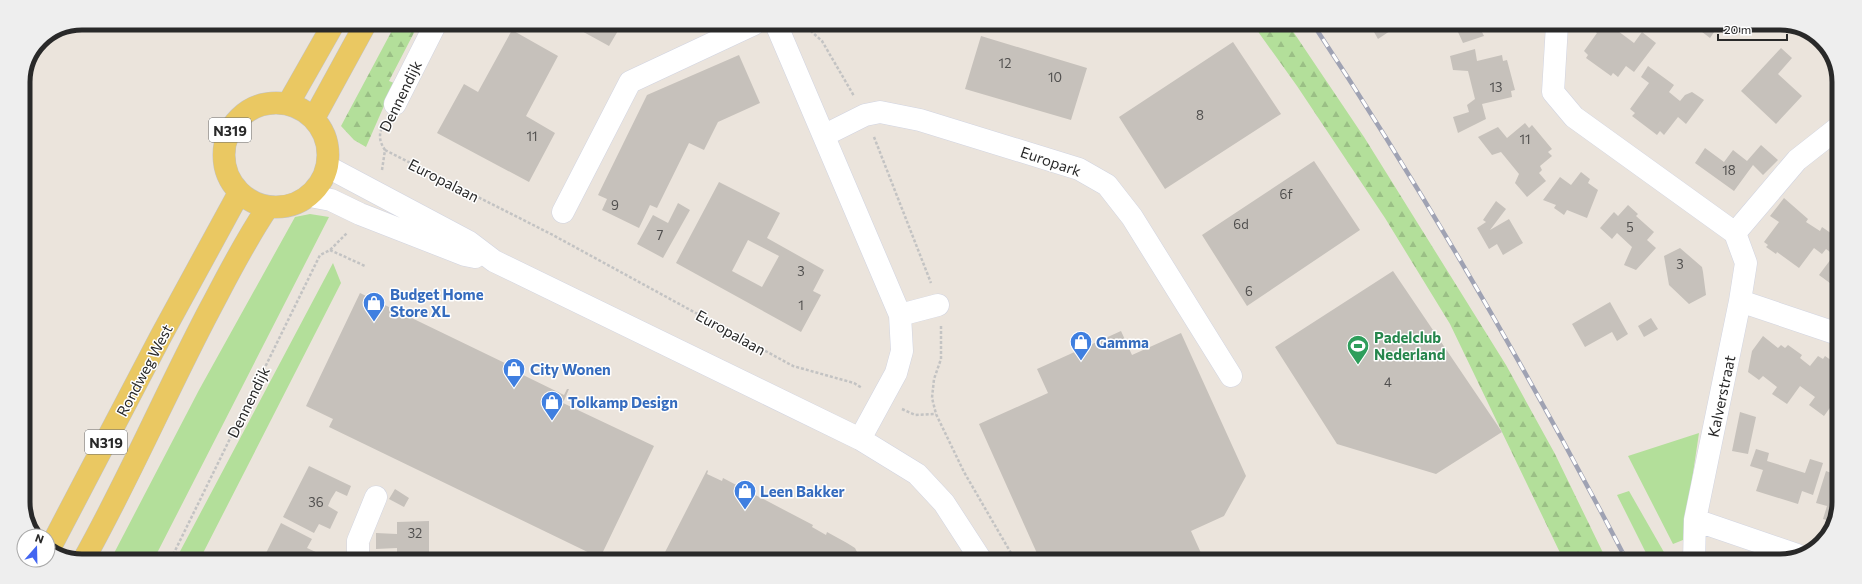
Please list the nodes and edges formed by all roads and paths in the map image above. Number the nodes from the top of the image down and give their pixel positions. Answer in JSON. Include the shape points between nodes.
{"nodes":[{"id":1,"x":330,"y":30,"type":"edge"},
{"id":2,"x":362,"y":30,"type":"edge"},
{"id":3,"x":432,"y":30,"type":"edge"},
{"id":4,"x":741,"y":30,"type":"edge"},
{"id":5,"x":779,"y":30,"type":"edge"},
{"id":6,"x":810,"y":30,"type":"edge"},
{"id":7,"x":1557,"y":30,"type":"edge"},
{"id":8,"x":288,"y":104,"type":"junction"},
{"id":9,"x":395,"y":104,"type":"joint"},
{"id":10,"x":865,"y":116,"type":"junction"},
{"id":11,"x":314,"y":118,"type":"junction"},
{"id":12,"x":1832,"y":132,"type":"edge"},
{"id":13,"x":825,"y":135,"type":"junction"},
{"id":14,"x":385,"y":150,"type":"junction"},
{"id":15,"x":328,"y":166,"type":"junction"},
{"id":16,"x":371,"y":190,"type":"junction"},
{"id":17,"x":239,"y":193,"type":"junction"},
{"id":18,"x":310,"y":196,"type":"junction"},
{"id":19,"x":268,"y":207,"type":"junction"},
{"id":20,"x":563,"y":212,"type":"dead end"},
{"id":21,"x":360,"y":214,"type":"junction"},
{"id":22,"x":1735,"y":233,"type":"junction"},
{"id":23,"x":330,"y":250,"type":"junction"},
{"id":24,"x":494,"y":261,"type":"junction"},
{"id":25,"x":365,"y":266,"type":"dead end"},
{"id":26,"x":1740,"y":301,"type":"junction"},
{"id":27,"x":938,"y":305,"type":"junction"},
{"id":28,"x":900,"y":315,"type":"junction"},
{"id":29,"x":1832,"y":332,"type":"edge"},
{"id":30,"x":1231,"y":376,"type":"dead end"},
{"id":31,"x":883,"y":398,"type":"junction"},
{"id":32,"x":936,"y":414,"type":"junction"},
{"id":33,"x":860,"y":439,"type":"junction"},
{"id":34,"x":376,"y":497,"type":"dead end"},
{"id":35,"x":1695,"y":520,"type":"junction"},
{"id":36,"x":56,"y":537,"type":"edge"},
{"id":37,"x":1790,"y":553,"type":"edge"},
{"id":38,"x":87,"y":554,"type":"edge"},
{"id":39,"x":173,"y":554,"type":"edge"},
{"id":40,"x":358,"y":554,"type":"edge"},
{"id":41,"x":977,"y":554,"type":"edge"},
{"id":42,"x":1012,"y":554,"type":"edge"},
{"id":43,"x":1694,"y":554,"type":"edge"}],
"edges":[{"from":1,"to":8,"type":"main road"},
{"from":2,"to":11,"type":"main road"},
{"from":3,"to":9,"type":"street","name":"Dennendijk"},
{"from":4,"to":20,"type":"street","via":[[630,82]]},
{"from":5,"to":13,"type":"street"},
{"from":6,"to":10,"type":"path","via":[[822,41]]},
{"from":7,"to":22,"type":"street","via":[[1553,92],[1574,117]]},
{"from":8,"to":11,"type":"main road","number":"N319","via":[[302,109]]},
{"from":8,"to":17,"type":"main road","number":"N319","via":[[271,103],[254,107],[240,117],[230,130],[224,146],[224,163],[229,179]]},
{"from":9,"to":14,"type":"path","name":"Dennendijk","via":[[380,131],[380,142]]},
{"from":10,"to":13,"type":"street","name":"Europark"},
{"from":10,"to":27,"type":"path","via":[[930,278]]},
{"from":10,"to":30,"type":"street","name":"Europark","via":[[880,112],[920,120],[1079,169],[1107,185],[1132,217]]},
{"from":11,"to":15,"type":"main road","number":"N319","via":[[324,132],[329,149]]},
{"from":12,"to":22,"type":"street","via":[[1797,160]]},
{"from":13,"to":28,"type":"street"},
{"from":14,"to":16,"type":"path","name":"Dennendijk","via":[[383,167]]},
{"from":14,"to":31,"type":"path","name":"Europalaan","via":[[551,234],[793,366],[854,383]]},
{"from":15,"to":16,"type":"street"},
{"from":15,"to":18,"type":"main road","number":"N319","via":[[323,181]]},
{"from":16,"to":24,"type":"street","via":[[469,242]]},
{"from":17,"to":19,"type":"main road","number":"N319","via":[[252,202]]},
{"from":17,"to":36,"type":"main road","name":"Rondweg West","number":"N319"},
{"from":18,"to":19,"type":"main road","number":"N319","via":[[284,208]]},
{"from":18,"to":21,"type":"street","via":[[331,200]]},
{"from":19,"to":38,"type":"main road","name":"Rondweg West","number":"N319","via":[[247,238],[207,314]]},
{"from":21,"to":23,"type":"path","name":"Dennendijk","via":[[353,228]]},
{"from":21,"to":24,"type":"street","via":[[465,255]]},
{"from":22,"to":26,"type":"street","name":"Kalverstraat","via":[[1746,263]]},
{"from":23,"to":25,"type":"path"},
{"from":23,"to":39,"type":"path","name":"Dennendijk","via":[[320,255]]},
{"from":24,"to":33,"type":"street"},
{"from":26,"to":29,"type":"street"},
{"from":26,"to":35,"type":"street","name":"Kalverstraat"},
{"from":27,"to":28,"type":"street"},
{"from":27,"to":32,"type":"path","via":[[941,320],[941,359],[934,380],[932,398]]},
{"from":28,"to":31,"type":"street","via":[[902,351],[896,373]]},
{"from":31,"to":32,"type":"path","name":"Europalaan","via":[[915,415]]},
{"from":31,"to":33,"type":"street"},
{"from":32,"to":42,"type":"path","via":[[964,472]]},
{"from":33,"to":41,"type":"street","via":[[917,474],[944,503]]},
{"from":34,"to":40,"type":"street","via":[[358,541]]},
{"from":35,"to":37,"type":"street"},
{"from":35,"to":43,"type":"street","name":"Kalverstraat"}]}
